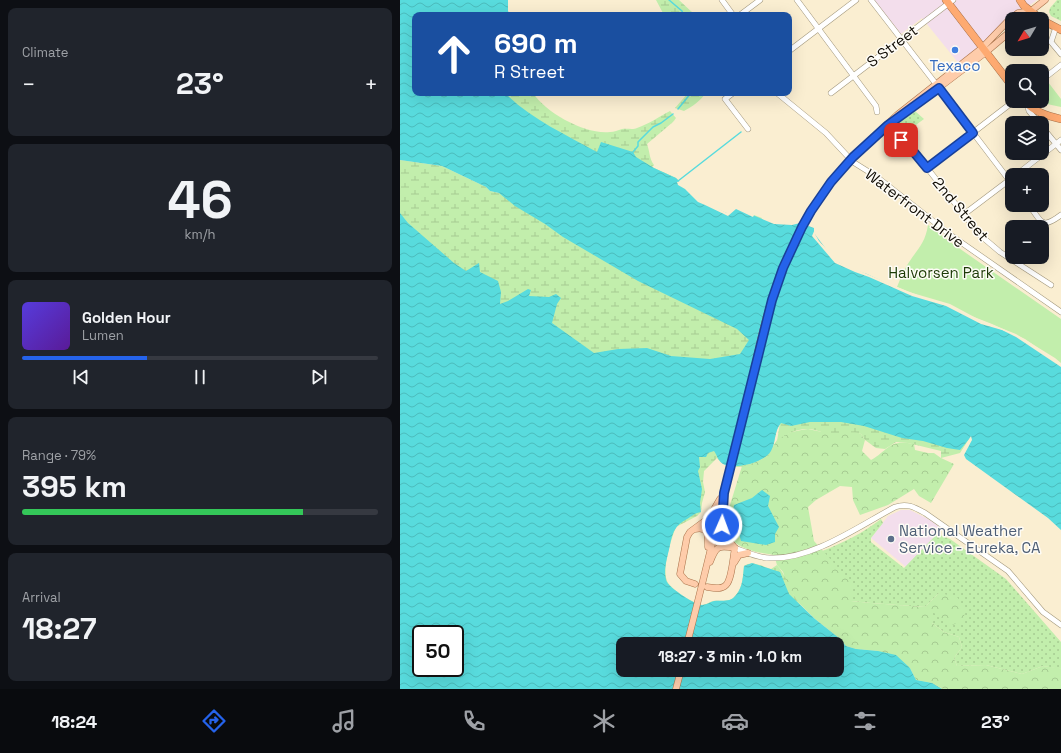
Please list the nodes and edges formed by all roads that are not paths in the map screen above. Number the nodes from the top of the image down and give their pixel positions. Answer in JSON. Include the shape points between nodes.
{"nodes":[{"id":1,"x":722,"y":0,"type":"edge"},
{"id":2,"x":760,"y":0,"type":"edge"},
{"id":3,"x":797,"y":0,"type":"edge"},
{"id":4,"x":856,"y":0,"type":"edge"},
{"id":5,"x":871,"y":0,"type":"edge"},
{"id":6,"x":1020,"y":0,"type":"edge"},
{"id":7,"x":1045,"y":0,"type":"edge"},
{"id":8,"x":949,"y":1,"type":"edge"},
{"id":9,"x":1031,"y":11,"type":"junction"},
{"id":10,"x":731,"y":12,"type":"edge"},
{"id":11,"x":744,"y":12,"type":"edge"},
{"id":12,"x":1049,"y":23,"type":"edge"},
{"id":13,"x":819,"y":28,"type":"junction"},
{"id":14,"x":1059,"y":29,"type":"edge"},
{"id":15,"x":1005,"y":35,"type":"edge"},
{"id":16,"x":902,"y":39,"type":"junction"},
{"id":17,"x":792,"y":49,"type":"edge"},
{"id":18,"x":984,"y":50,"type":"junction"},
{"id":19,"x":1061,"y":54,"type":"edge"},
{"id":20,"x":1061,"y":65,"type":"edge"},
{"id":21,"x":1049,"y":74,"type":"edge"},
{"id":22,"x":854,"y":75,"type":"junction"},
{"id":23,"x":1005,"y":77,"type":"edge"},
{"id":24,"x":938,"y":86,"type":"junction"},
{"id":25,"x":831,"y":92,"type":"dead end"},
{"id":26,"x":729,"y":96,"type":"edge"},
{"id":27,"x":781,"y":96,"type":"edge"},
{"id":28,"x":1005,"y":108,"type":"edge"},
{"id":29,"x":1032,"y":108,"type":"edge"},
{"id":30,"x":877,"y":112,"type":"dead end"},
{"id":31,"x":1061,"y":119,"type":"edge"},
{"id":32,"x":748,"y":129,"type":"dead end"},
{"id":33,"x":973,"y":133,"type":"junction"},
{"id":34,"x":1049,"y":135,"type":"edge"},
{"id":35,"x":898,"y":139,"type":"dead end"},
{"id":36,"x":1061,"y":140,"type":"edge"},
{"id":37,"x":1056,"y":144,"type":"junction"},
{"id":38,"x":1061,"y":150,"type":"edge"},
{"id":39,"x":927,"y":168,"type":"junction"},
{"id":40,"x":1025,"y":168,"type":"edge"},
{"id":41,"x":1005,"y":173,"type":"edge"},
{"id":42,"x":1005,"y":185,"type":"edge"},
{"id":43,"x":1034,"y":212,"type":"edge"},
{"id":44,"x":963,"y":215,"type":"junction"},
{"id":45,"x":1061,"y":215,"type":"edge"},
{"id":46,"x":1051,"y":285,"type":"dead end"},
{"id":47,"x":1061,"y":312,"type":"edge"},
{"id":48,"x":724,"y":493,"type":"junction"},
{"id":49,"x":695,"y":529,"type":"junction"},
{"id":50,"x":735,"y":548,"type":"junction"},
{"id":51,"x":748,"y":553,"type":"junction"},
{"id":52,"x":708,"y":559,"type":"junction"},
{"id":53,"x":731,"y":570,"type":"junction"},
{"id":54,"x":702,"y":582,"type":"junction"},
{"id":55,"x":695,"y":584,"type":"dead end"},
{"id":56,"x":707,"y":587,"type":"dead end"},
{"id":57,"x":1061,"y":625,"type":"edge"},
{"id":58,"x":689,"y":637,"type":"edge"},
{"id":59,"x":679,"y":677,"type":"edge"},
{"id":60,"x":676,"y":689,"type":"edge"}],
"edges":[{"from":1,"to":10,"type":"street"},
{"from":2,"to":11,"type":"street"},
{"from":3,"to":13,"type":"street"},
{"from":4,"to":13,"type":"street"},
{"from":5,"to":16,"type":"street"},
{"from":6,"to":9,"type":"highway"},
{"from":7,"to":9,"type":"main road"},
{"from":8,"to":16,"type":"street","name":"S Street"},
{"from":8,"to":18,"type":"highway"},
{"from":9,"to":18,"type":"main road","via":[[1018,14],[996,33]]},
{"from":12,"to":14,"type":"highway"},
{"from":13,"to":17,"type":"street"},
{"from":13,"to":22,"type":"street"},
{"from":14,"to":19,"type":"street","via":[[1051,42]]},
{"from":15,"to":18,"type":"main road"},
{"from":16,"to":22,"type":"street","name":"S Street"},
{"from":16,"to":24,"type":"street"},
{"from":18,"to":23,"type":"highway"},
{"from":18,"to":24,"type":"main road"},
{"from":20,"to":21,"type":"street"},
{"from":22,"to":25,"type":"street","name":"S Street"},
{"from":22,"to":30,"type":"street","via":[[876,106]]},
{"from":24,"to":33,"type":"street"},
{"from":24,"to":48,"type":"main road","bridge":true,"via":[[867,143],[839,172],[802,227],[772,300]]},
{"from":26,"to":32,"type":"street","via":[[725,99]]},
{"from":27,"to":47,"type":"street","name":"Waterfront Drive","via":[[826,133],[853,162],[877,177],[952,236]]},
{"from":28,"to":33,"type":"street"},
{"from":29,"to":31,"type":"highway"},
{"from":33,"to":39,"type":"street"},
{"from":33,"to":41,"type":"street"},
{"from":34,"to":37,"type":"street"},
{"from":35,"to":39,"type":"street","name":"2nd Street","via":[[906,143]]},
{"from":36,"to":37,"type":"street"},
{"from":37,"to":38,"type":"street"},
{"from":37,"to":40,"type":"street"},
{"from":39,"to":44,"type":"street","name":"2nd Street"},
{"from":42,"to":44,"type":"street"},
{"from":43,"to":45,"type":"street","via":[[1045,223],[1051,223]]},
{"from":44,"to":46,"type":"street","name":"2nd Street","via":[[974,230],[990,244]]},
{"from":48,"to":49,"type":"main road","via":[[711,515]]},
{"from":48,"to":50,"type":"main road","via":[[722,525],[726,537]]},
{"from":48,"to":52,"type":"main road"},
{"from":49,"to":52,"type":"main road","via":[[703,528],[707,533]]},
{"from":49,"to":55,"type":"main road","via":[[687,537],[680,572],[686,581]]},
{"from":50,"to":51,"type":"street"},
{"from":50,"to":53,"type":"main road"},
{"from":50,"to":54,"type":"main road","via":[[718,548]]},
{"from":51,"to":53,"type":"main road","via":[[737,557]]},
{"from":51,"to":57,"type":"street","via":[[770,558],[797,554],[840,537],[896,507],[910,506],[925,513],[1008,571],[1043,612]]},
{"from":52,"to":54,"type":"main road"},
{"from":53,"to":56,"type":"main road","via":[[725,586]]},
{"from":54,"to":58,"type":"main road"},
{"from":59,"to":60,"type":"main road"}]}
